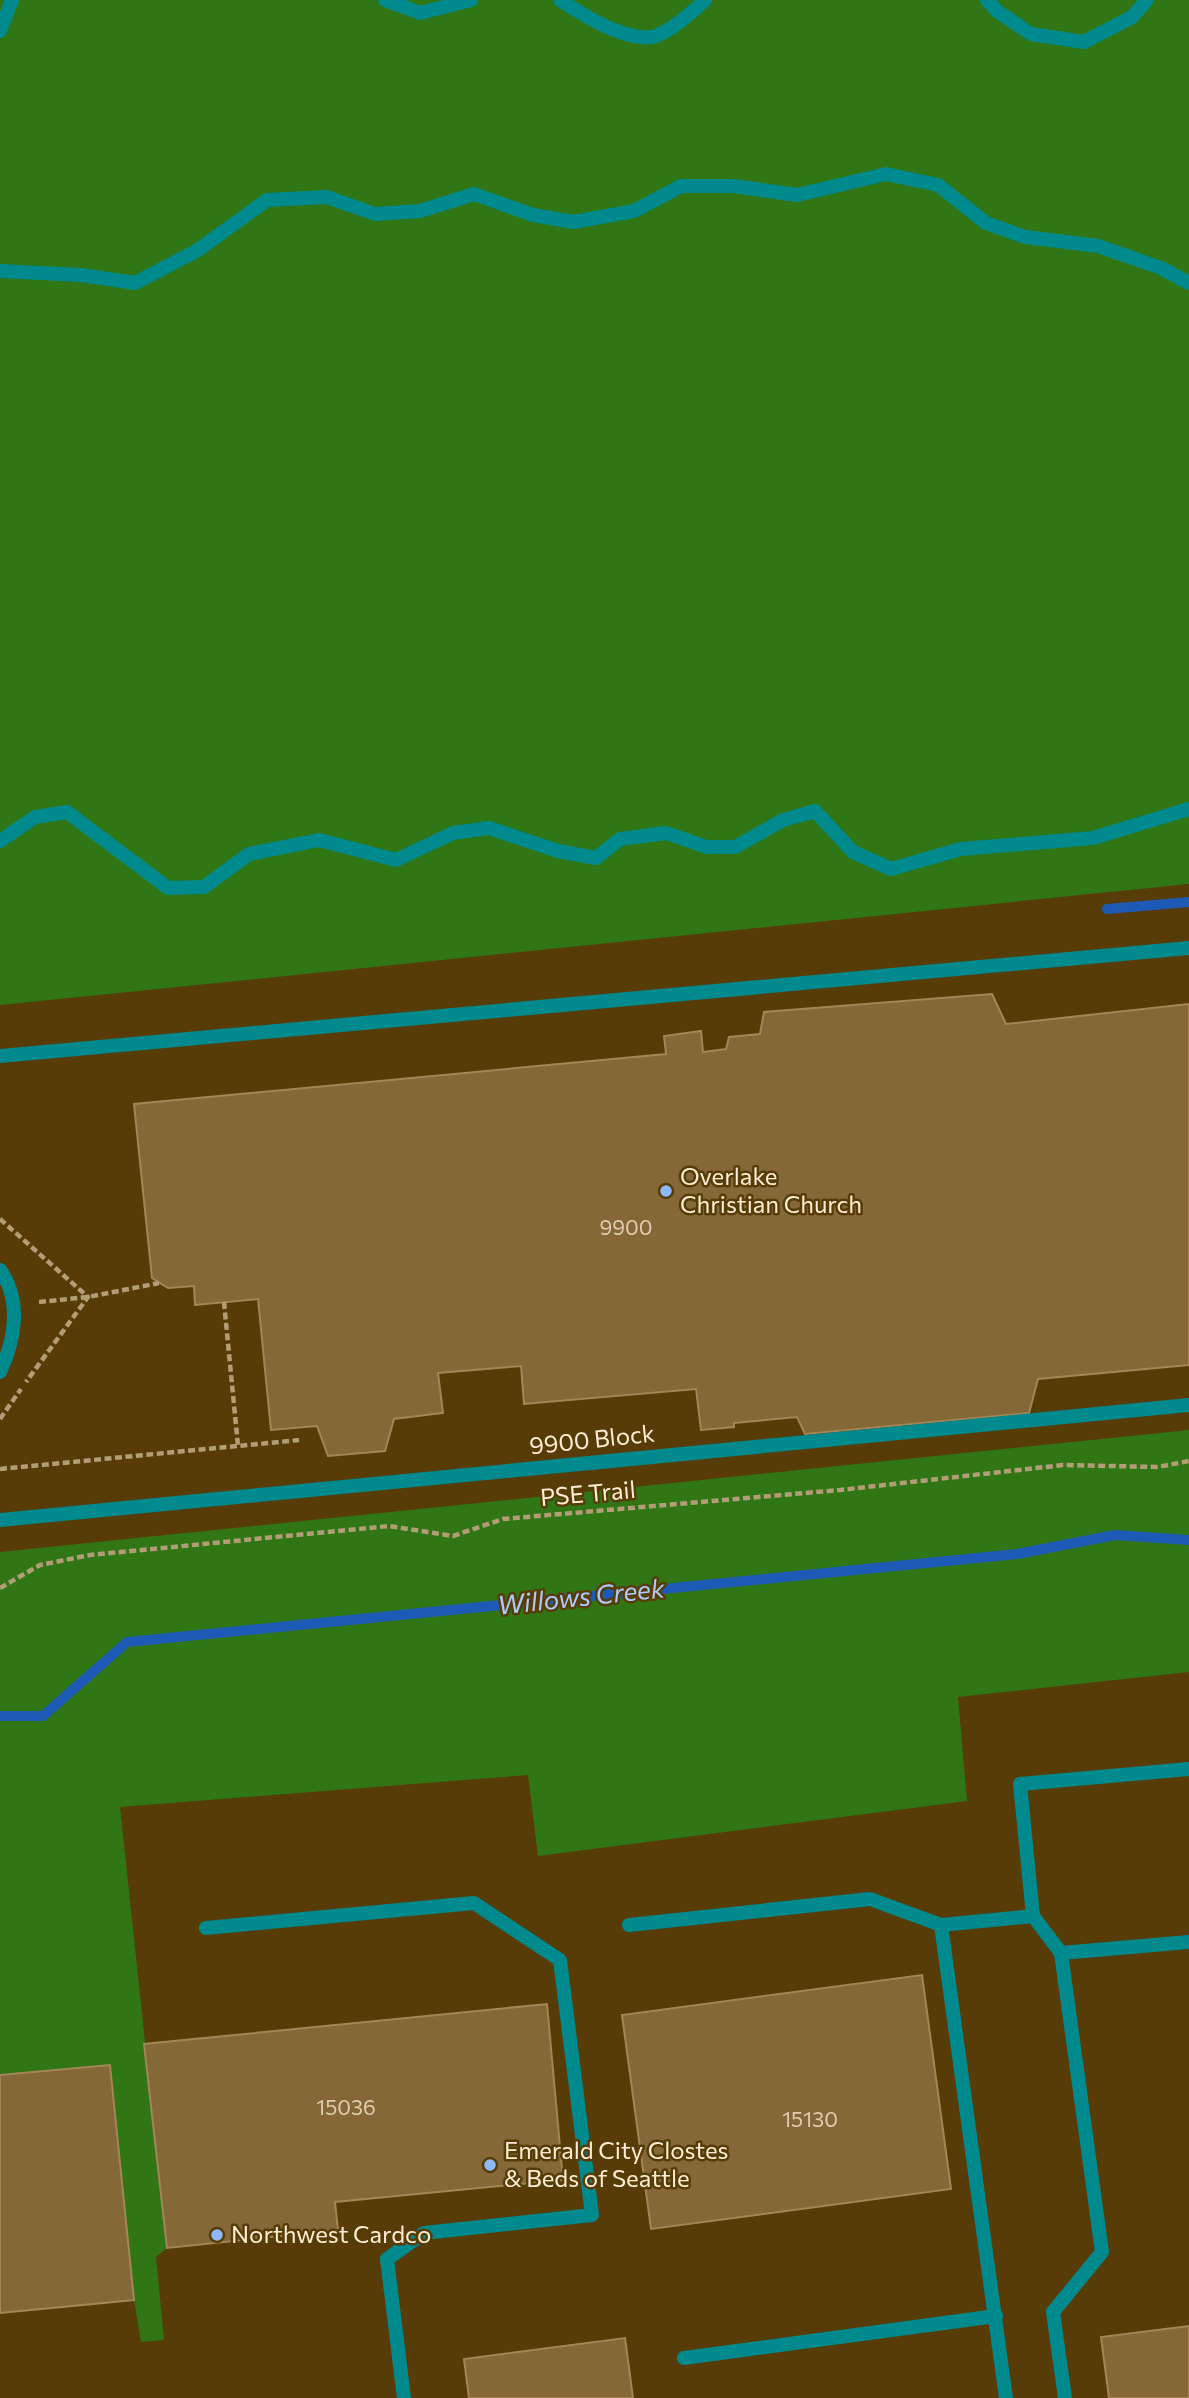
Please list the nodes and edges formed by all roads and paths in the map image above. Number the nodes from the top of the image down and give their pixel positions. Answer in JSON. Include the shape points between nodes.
{"nodes":[{"id":1,"x":12,"y":0,"type":"edge"},
{"id":2,"x":384,"y":0,"type":"edge"},
{"id":3,"x":471,"y":0,"type":"edge"},
{"id":4,"x":560,"y":0,"type":"edge"},
{"id":5,"x":705,"y":0,"type":"edge"},
{"id":6,"x":987,"y":0,"type":"edge"},
{"id":7,"x":1147,"y":0,"type":"edge"},
{"id":8,"x":0,"y":31,"type":"edge"},
{"id":9,"x":0,"y":271,"type":"edge"},
{"id":10,"x":1189,"y":283,"type":"edge"},
{"id":11,"x":1189,"y":809,"type":"edge"},
{"id":12,"x":0,"y":841,"type":"edge"},
{"id":13,"x":1189,"y":948,"type":"edge"},
{"id":14,"x":0,"y":1056,"type":"edge"},
{"id":15,"x":0,"y":1219,"type":"edge"},
{"id":16,"x":0,"y":1270,"type":"edge"},
{"id":17,"x":159,"y":1283,"type":"dead end"},
{"id":18,"x":88,"y":1297,"type":"junction"},
{"id":19,"x":224,"y":1302,"type":"dead end"},
{"id":20,"x":15,"y":1305,"type":"junction"},
{"id":21,"x":0,"y":1372,"type":"edge"},
{"id":22,"x":1189,"y":1405,"type":"edge"},
{"id":23,"x":0,"y":1419,"type":"edge"},
{"id":24,"x":299,"y":1440,"type":"dead end"},
{"id":25,"x":238,"y":1446,"type":"junction"},
{"id":26,"x":1189,"y":1461,"type":"edge"},
{"id":27,"x":0,"y":1469,"type":"edge"},
{"id":28,"x":0,"y":1520,"type":"edge"},
{"id":29,"x":0,"y":1588,"type":"edge"},
{"id":30,"x":1189,"y":1769,"type":"edge"},
{"id":31,"x":1033,"y":1916,"type":"junction"},
{"id":32,"x":629,"y":1925,"type":"dead end"},
{"id":33,"x":941,"y":1925,"type":"junction"},
{"id":34,"x":206,"y":1928,"type":"dead end"},
{"id":35,"x":1189,"y":1942,"type":"edge"},
{"id":36,"x":1061,"y":1953,"type":"junction"},
{"id":37,"x":996,"y":2316,"type":"junction"},
{"id":38,"x":684,"y":2358,"type":"dead end"},
{"id":39,"x":404,"y":2398,"type":"edge"},
{"id":40,"x":1006,"y":2398,"type":"edge"},
{"id":41,"x":1065,"y":2398,"type":"edge"}],
"edges":[{"from":1,"to":8,"type":"lane"},
{"from":2,"to":3,"type":"lane","via":[[420,13]]},
{"from":4,"to":5,"type":"lane","via":[[621,33],[652,37],[690,15]]},
{"from":6,"to":7,"type":"lane","via":[[1031,34],[1084,43],[1132,17]]},
{"from":9,"to":10,"type":"lane","via":[[135,283],[198,250],[267,200],[327,197],[374,214],[419,211],[474,194],[533,215],[573,222],[634,211],[681,186],[733,186],[797,195],[886,174],[938,185],[986,223],[1025,237],[1098,246]]},
{"from":11,"to":12,"type":"lane","via":[[1093,838],[961,849],[891,869],[853,852],[815,811],[783,820],[736,847],[707,847],[666,833],[620,839],[596,858],[558,851],[489,828],[453,832],[396,860],[319,840],[249,854],[204,887],[168,888],[67,812],[35,817]]},
{"from":13,"to":14,"type":"lane"},
{"from":15,"to":18,"type":"path"},
{"from":16,"to":20,"type":"lane"},
{"from":17,"to":18,"type":"path"},
{"from":18,"to":20,"type":"path"},
{"from":18,"to":23,"type":"path"},
{"from":19,"to":25,"type":"path"},
{"from":20,"to":21,"type":"lane","via":[[9,1354]]},
{"from":22,"to":28,"type":"lane","name":"9900 Block"},
{"from":24,"to":25,"type":"path"},
{"from":25,"to":27,"type":"path"},
{"from":26,"to":29,"type":"path","name":"PSE Trail","via":[[1158,1467],[1063,1465],[503,1519],[453,1536],[389,1526],[90,1555],[40,1565]]},
{"from":30,"to":31,"type":"lane","via":[[1020,1784]]},
{"from":31,"to":33,"type":"lane"},
{"from":31,"to":36,"type":"lane"},
{"from":32,"to":33,"type":"lane","via":[[870,1899]]},
{"from":33,"to":37,"type":"lane"},
{"from":34,"to":39,"type":"lane","via":[[474,1903],[560,1960],[592,2215],[424,2233],[387,2259]]},
{"from":35,"to":36,"type":"lane"},
{"from":36,"to":41,"type":"lane","via":[[1102,2252],[1053,2312]]},
{"from":37,"to":38,"type":"lane"},
{"from":37,"to":40,"type":"lane"}]}
